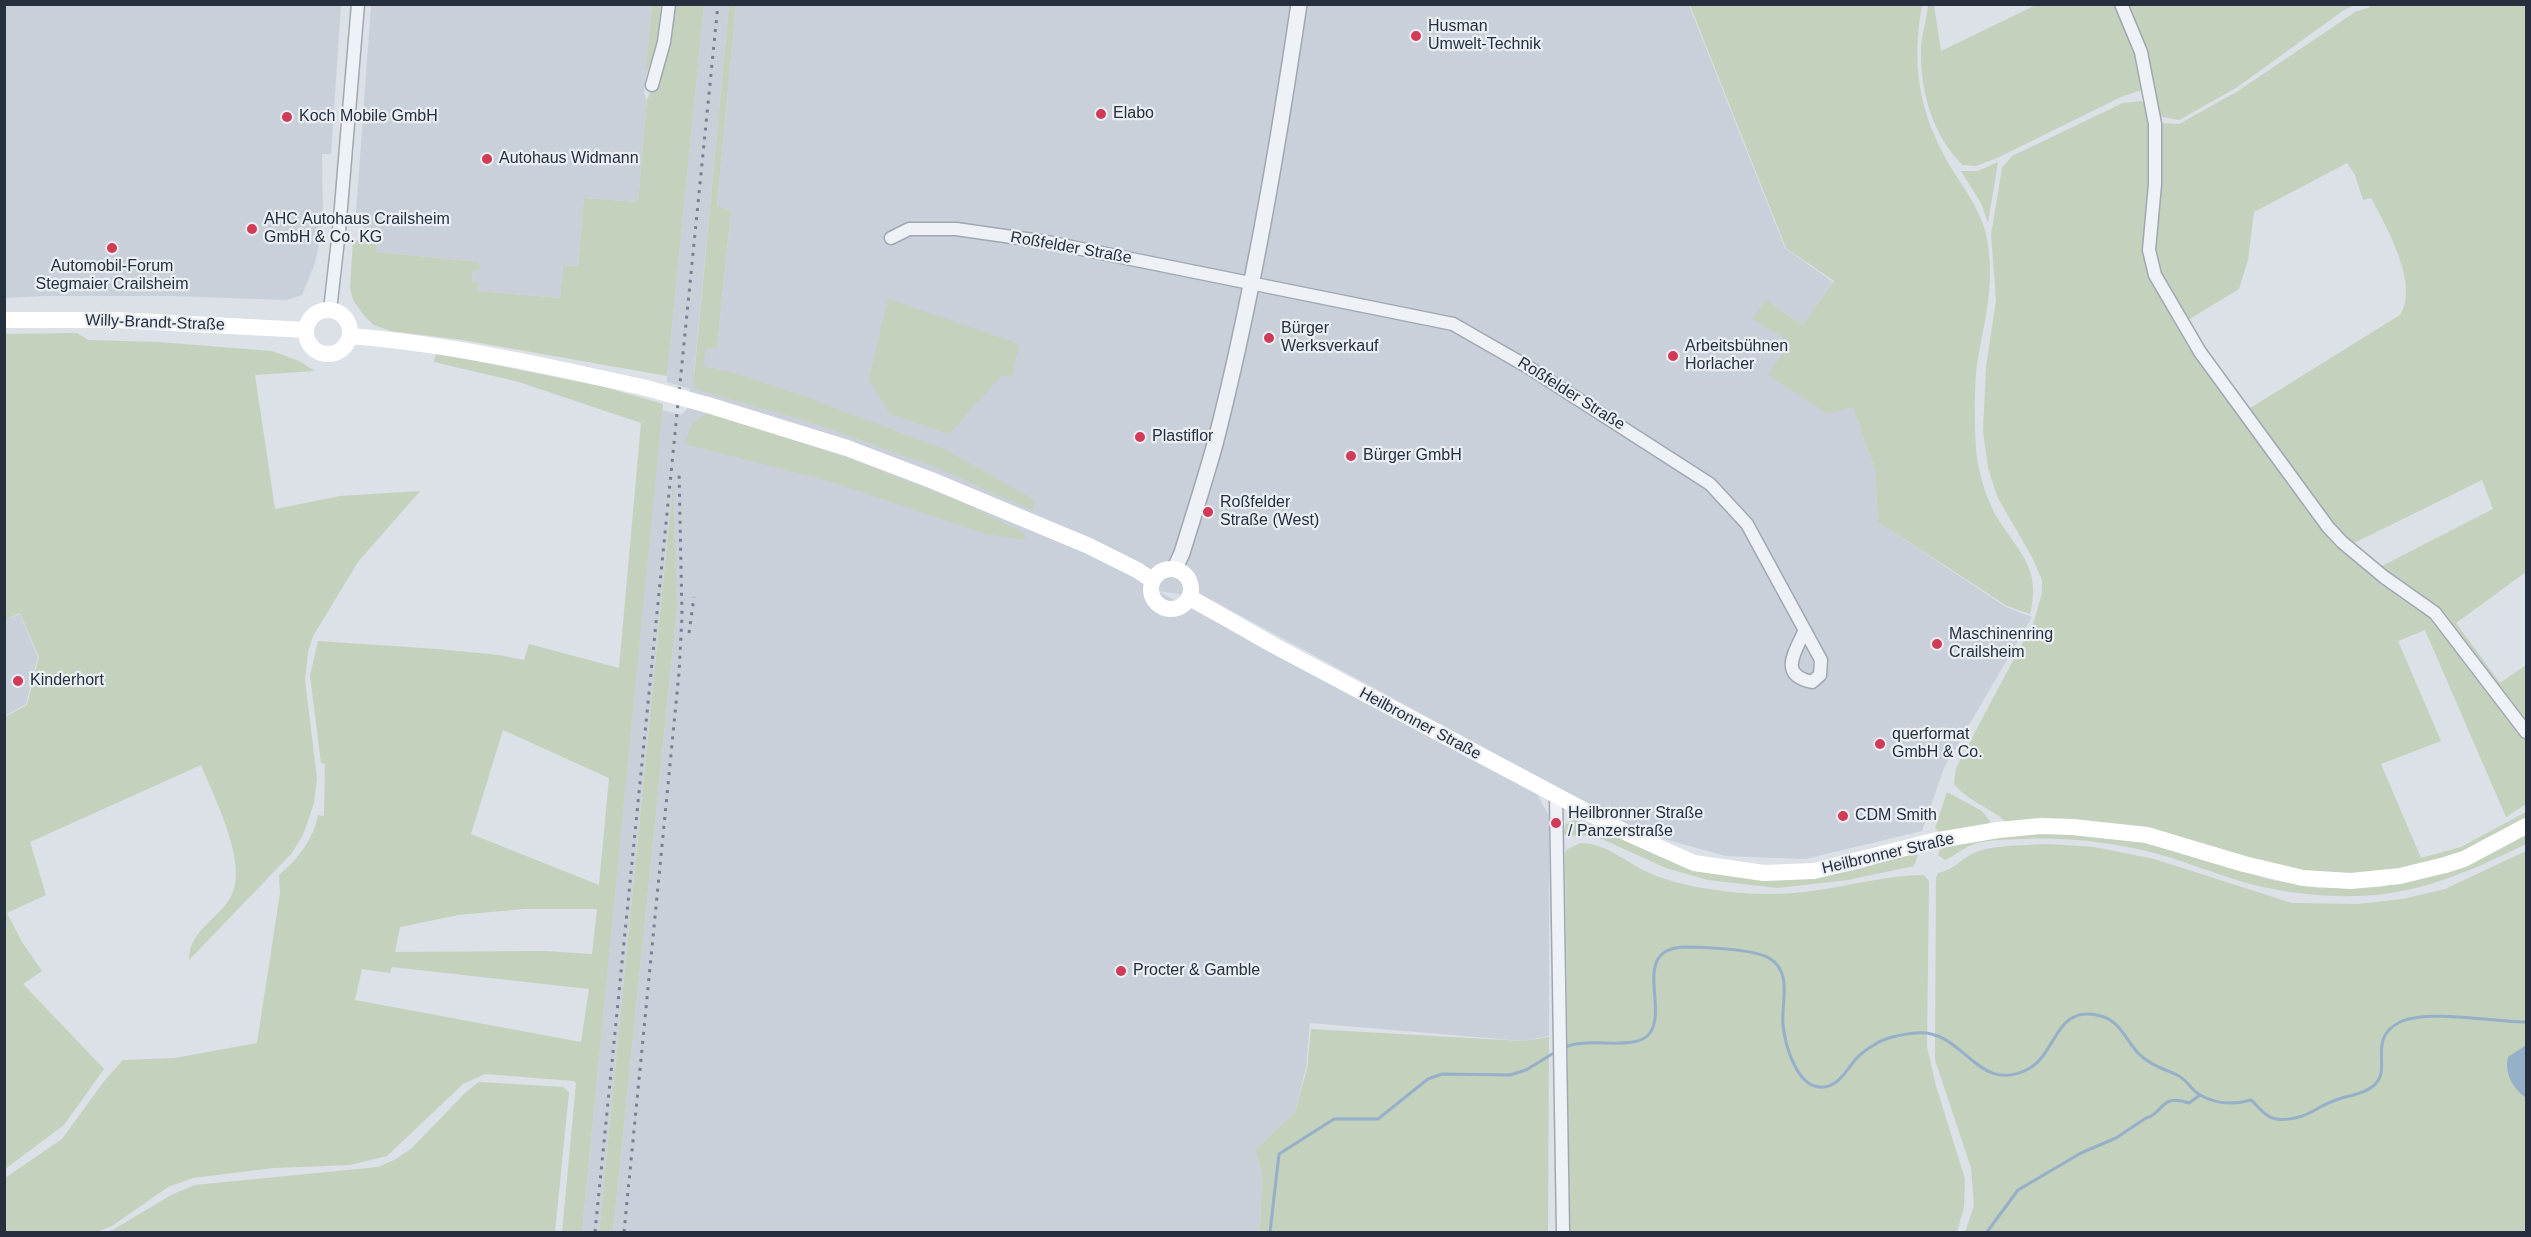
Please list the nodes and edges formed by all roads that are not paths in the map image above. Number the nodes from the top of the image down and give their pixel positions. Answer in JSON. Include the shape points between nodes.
{"nodes":[{"id":1,"x":358,"y":4,"type":"edge"},
{"id":2,"x":669,"y":4,"type":"edge"},
{"id":3,"x":1299,"y":4,"type":"edge"},
{"id":4,"x":2121,"y":4,"type":"edge"},
{"id":5,"x":652,"y":85,"type":"dead end"},
{"id":6,"x":891,"y":238,"type":"dead end"},
{"id":7,"x":1252,"y":282,"type":"junction"},
{"id":8,"x":330,"y":310,"type":"junction"},
{"id":9,"x":4,"y":320,"type":"edge"},
{"id":10,"x":306,"y":330,"type":"junction"},
{"id":11,"x":350,"y":336,"type":"junction"},
{"id":12,"x":1175,"y":568,"type":"junction"},
{"id":13,"x":1152,"y":580,"type":"junction"},
{"id":14,"x":1189,"y":597,"type":"junction"},
{"id":15,"x":1804,"y":632,"type":"dead end"},
{"id":16,"x":2526,"y":732,"type":"edge"},
{"id":17,"x":1556,"y":796,"type":"junction"},
{"id":18,"x":2526,"y":826,"type":"edge"},
{"id":19,"x":1563,"y":1233,"type":"edge"}],
"edges":[{"from":1,"to":8,"type":"street"},
{"from":2,"to":5,"type":"street"},
{"from":3,"to":7,"type":"street"},
{"from":4,"to":16,"type":"street","via":[[2141,52],[2151,94],[2157,152],[2150,260],[2170,303],[2200,352],[2328,527],[2384,577],[2435,613]]},
{"from":6,"to":7,"type":"street","name":"Roßfelder Straße","via":[[909,229],[956,229],[1047,242]]},
{"from":7,"to":12,"type":"street","via":[[1215,444]]},
{"from":7,"to":15,"type":"street","name":"Roßfelder Straße","via":[[1453,324],[1619,424],[1710,484],[1740,515]]},
{"from":8,"to":10,"type":"main road","via":[[317,313]]},
{"from":8,"to":11,"type":"main road","via":[[348,322]]},
{"from":9,"to":10,"type":"main road","name":"Willy-Brandt-Straße","via":[[115,320]]},
{"from":10,"to":11,"type":"main road","via":[[309,345],[329,355],[343,349]]},
{"from":11,"to":13,"type":"main road","bridge":true,"via":[[423,344],[552,367],[708,405],[847,448],[931,480],[1089,546]]},
{"from":12,"to":13,"type":"main road","via":[[1165,569]]},
{"from":12,"to":14,"type":"main road","via":[[1187,576]]},
{"from":13,"to":14,"type":"main road","via":[[1151,594],[1166,609],[1175,609]]},
{"from":14,"to":17,"type":"main road","name":"Heilbronner Straße"},
{"from":17,"to":18,"type":"main road","name":"Heilbronner Straße","via":[[1648,844],[1695,863],[1764,873],[1814,871],[1933,841],[2041,826],[2147,836],[2303,878],[2370,880],[2423,872],[2464,859]]},
{"from":17,"to":19,"type":"street"}]}
